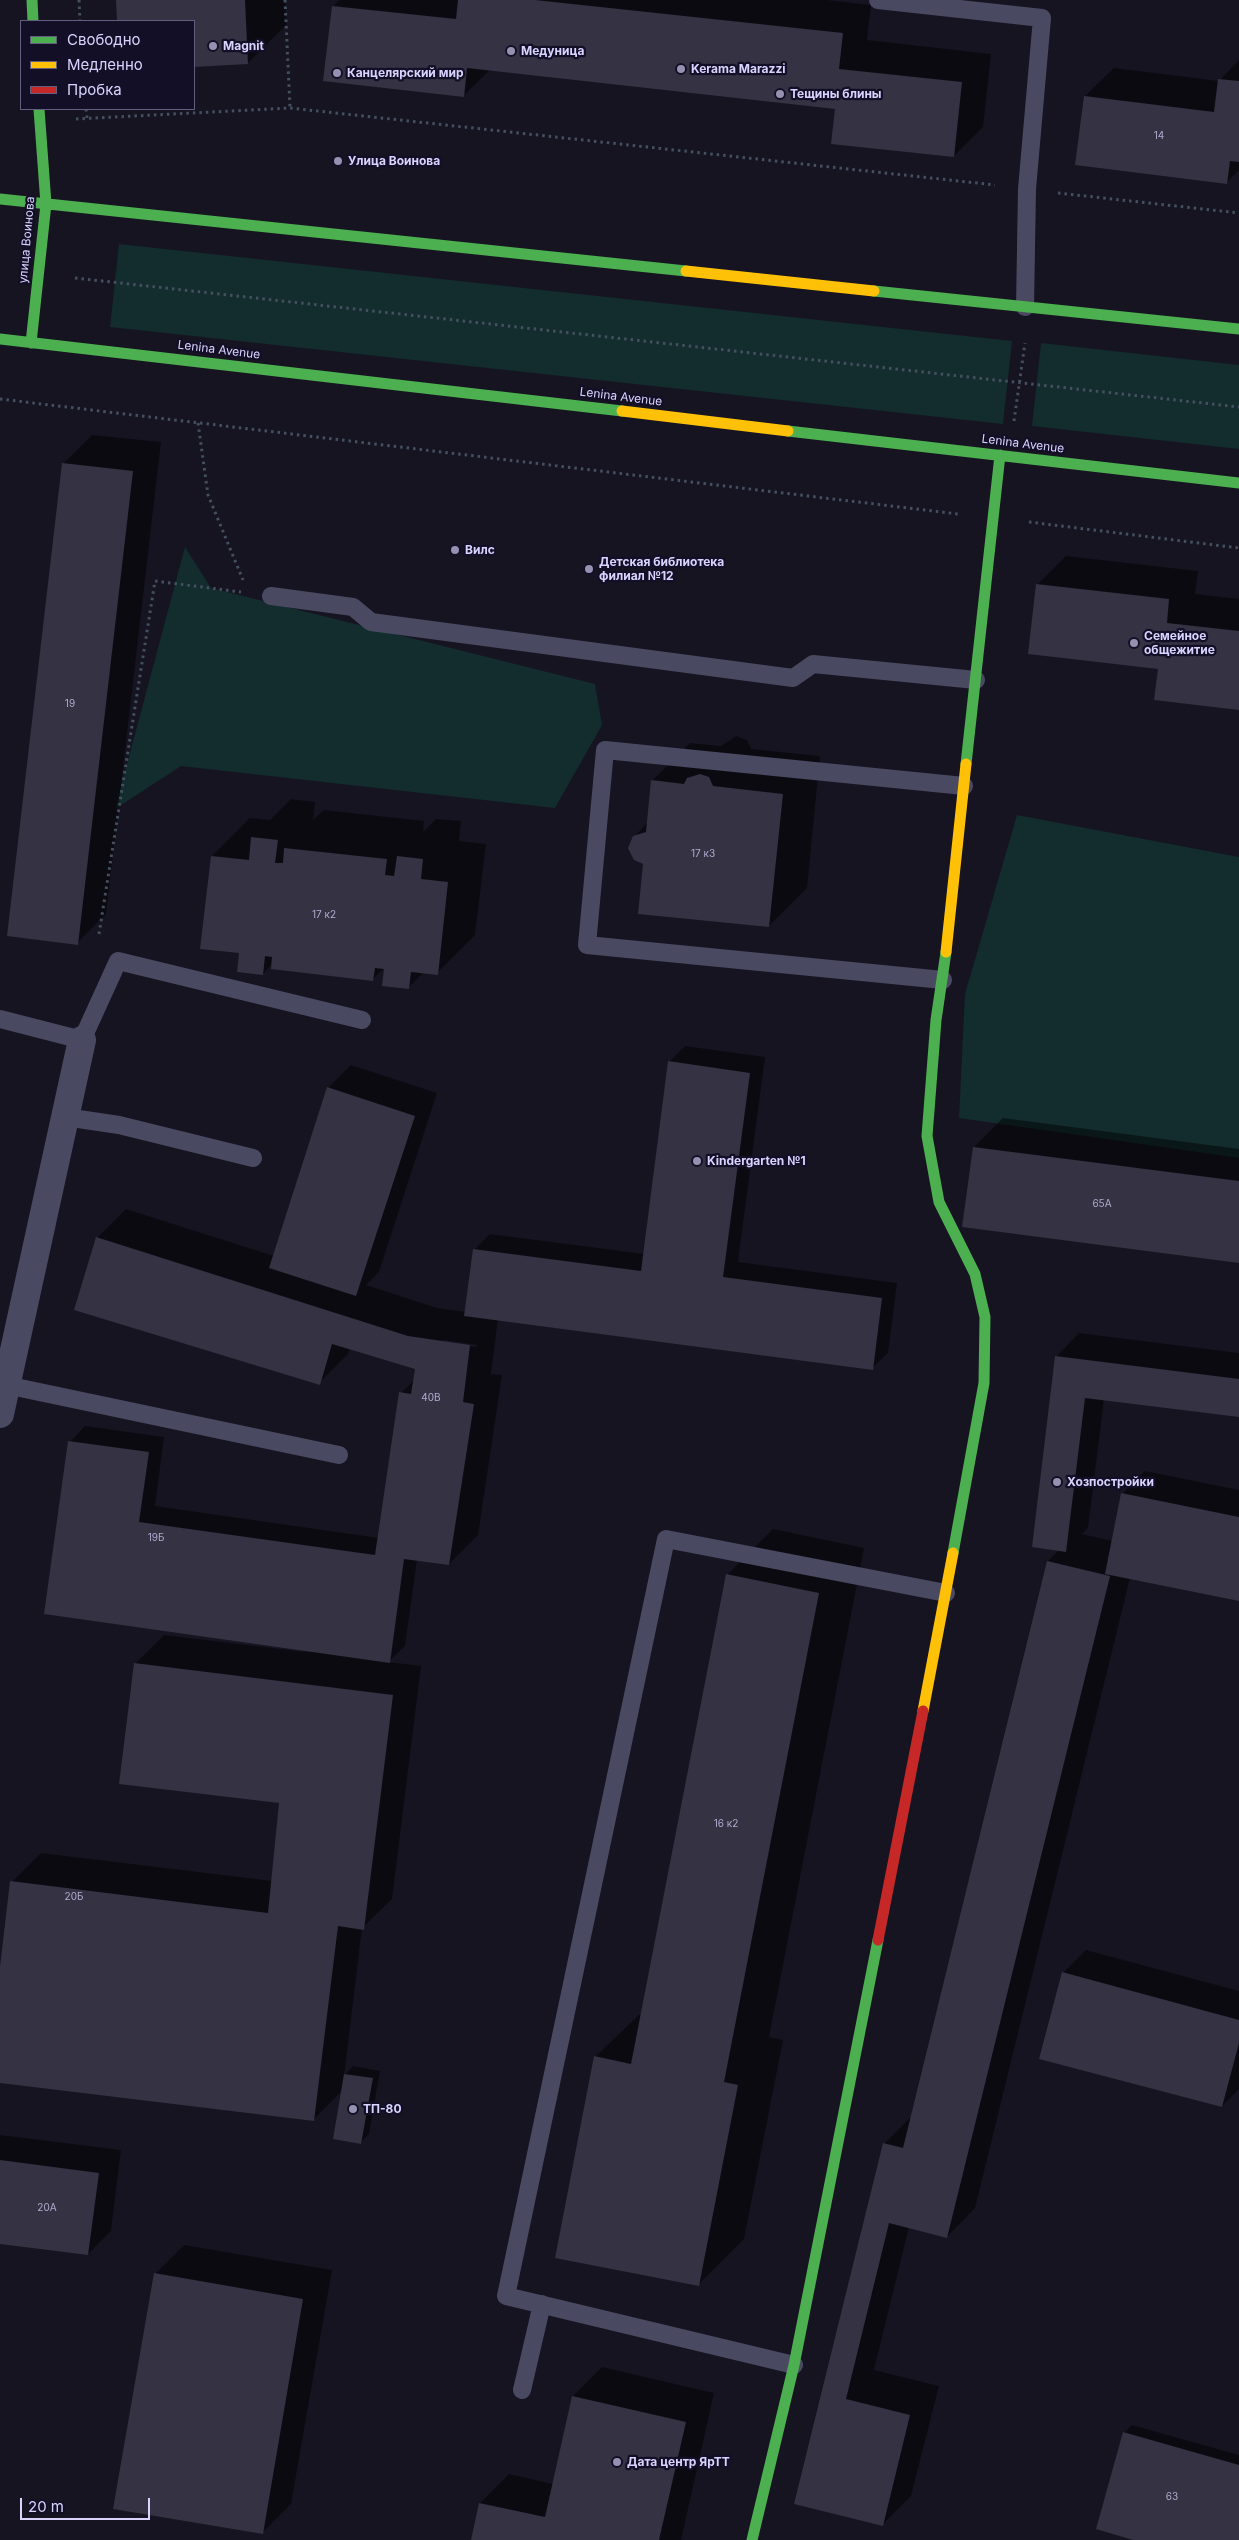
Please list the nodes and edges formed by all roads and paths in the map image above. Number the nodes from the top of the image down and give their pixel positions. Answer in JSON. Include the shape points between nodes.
{"nodes":[{"id":1,"x":32,"y":0,"type":"edge"},
{"id":2,"x":79,"y":0,"type":"edge"},
{"id":3,"x":285,"y":0,"type":"edge"},
{"id":4,"x":878,"y":0,"type":"edge"},
{"id":5,"x":33,"y":20,"type":"edge"},
{"id":6,"x":80,"y":20,"type":"edge"},
{"id":7,"x":290,"y":108,"type":"junction"},
{"id":8,"x":39,"y":110,"type":"edge"},
{"id":9,"x":86,"y":110,"type":"edge"},
{"id":10,"x":87,"y":118,"type":"junction"},
{"id":11,"x":40,"y":121,"type":"junction"},
{"id":12,"x":1027,"y":189,"type":"junction"},
{"id":13,"x":0,"y":199,"type":"edge"},
{"id":14,"x":46,"y":204,"type":"junction"},
{"id":15,"x":1239,"y":213,"type":"edge"},
{"id":16,"x":120,"y":283,"type":"dead end"},
{"id":17,"x":1026,"y":308,"type":"junction"},
{"id":18,"x":1239,"y":330,"type":"edge"},
{"id":19,"x":0,"y":339,"type":"edge"},
{"id":20,"x":32,"y":343,"type":"junction"},
{"id":21,"x":1020,"y":382,"type":"junction"},
{"id":22,"x":0,"y":399,"type":"edge"},
{"id":23,"x":1239,"y":407,"type":"edge"},
{"id":24,"x":198,"y":423,"type":"junction"},
{"id":25,"x":1000,"y":455,"type":"junction"},
{"id":26,"x":1239,"y":484,"type":"edge"},
{"id":27,"x":993,"y":518,"type":"junction"},
{"id":28,"x":1239,"y":548,"type":"edge"},
{"id":29,"x":248,"y":592,"type":"junction"},
{"id":30,"x":271,"y":596,"type":"joint"},
{"id":31,"x":976,"y":680,"type":"junction"},
{"id":32,"x":964,"y":786,"type":"junction"},
{"id":33,"x":98,"y":942,"type":"dead end"},
{"id":34,"x":943,"y":980,"type":"junction"},
{"id":35,"x":0,"y":1019,"type":"edge"},
{"id":36,"x":362,"y":1020,"type":"dead end"},
{"id":37,"x":82,"y":1040,"type":"junction"},
{"id":38,"x":65,"y":1117,"type":"junction"},
{"id":39,"x":253,"y":1158,"type":"dead end"},
{"id":40,"x":6,"y":1385,"type":"junction"},
{"id":41,"x":0,"y":1414,"type":"edge"},
{"id":42,"x":339,"y":1454,"type":"dead end"},
{"id":43,"x":946,"y":1593,"type":"junction"},
{"id":44,"x":542,"y":2304,"type":"junction"},
{"id":45,"x":794,"y":2365,"type":"junction"},
{"id":46,"x":522,"y":2390,"type":"dead end"},
{"id":47,"x":752,"y":2540,"type":"edge"}],
"edges":[{"from":1,"to":5,"type":"main road"},
{"from":2,"to":6,"type":"path"},
{"from":3,"to":7,"type":"path"},
{"from":4,"to":12,"type":"lane","via":[[1042,18]]},
{"from":7,"to":10,"type":"path"},
{"from":7,"to":12,"type":"path"},
{"from":8,"to":11,"type":"main road","name":"улица Воинова"},
{"from":9,"to":10,"type":"path"},
{"from":10,"to":11,"type":"path"},
{"from":11,"to":14,"type":"main road","name":"улица Воинова"},
{"from":12,"to":15,"type":"path"},
{"from":12,"to":17,"type":"lane"},
{"from":13,"to":14,"type":"main road"},
{"from":14,"to":17,"type":"main road"},
{"from":14,"to":20,"type":"main road","name":"улица Воинова"},
{"from":16,"to":21,"type":"path"},
{"from":17,"to":18,"type":"main road"},
{"from":17,"to":21,"type":"path"},
{"from":19,"to":20,"type":"main road","name":"Lenina Avenue"},
{"from":20,"to":25,"type":"main road","name":"Lenina Avenue"},
{"from":21,"to":23,"type":"path"},
{"from":21,"to":25,"type":"path","via":[[1013,424]]},
{"from":22,"to":24,"type":"path"},
{"from":24,"to":27,"type":"path"},
{"from":24,"to":29,"type":"path","via":[[208,495]]},
{"from":25,"to":26,"type":"main road","name":"Lenina Avenue"},
{"from":25,"to":27,"type":"main road"},
{"from":27,"to":28,"type":"path"},
{"from":27,"to":31,"type":"main road"},
{"from":29,"to":30,"type":"path"},
{"from":29,"to":33,"type":"path","via":[[155,581]]},
{"from":30,"to":31,"type":"lane","via":[[353,607],[371,622],[793,678],[813,664]]},
{"from":31,"to":32,"type":"main road"},
{"from":32,"to":34,"type":"main road"},
{"from":32,"to":34,"type":"lane","via":[[605,750],[587,945]]},
{"from":34,"to":43,"type":"main road","via":[[936,1020],[927,1136],[939,1202],[975,1274],[986,1317],[984,1383]]},
{"from":35,"to":37,"type":"lane"},
{"from":36,"to":37,"type":"lane","via":[[118,961]]},
{"from":37,"to":38,"type":"street"},
{"from":38,"to":39,"type":"lane","via":[[120,1125]]},
{"from":38,"to":40,"type":"street"},
{"from":40,"to":41,"type":"street"},
{"from":40,"to":42,"type":"lane"},
{"from":43,"to":44,"type":"lane","via":[[666,1539],[506,2296]]},
{"from":43,"to":45,"type":"main road"},
{"from":44,"to":45,"type":"lane"},
{"from":44,"to":46,"type":"lane"},
{"from":45,"to":47,"type":"main road"}]}
